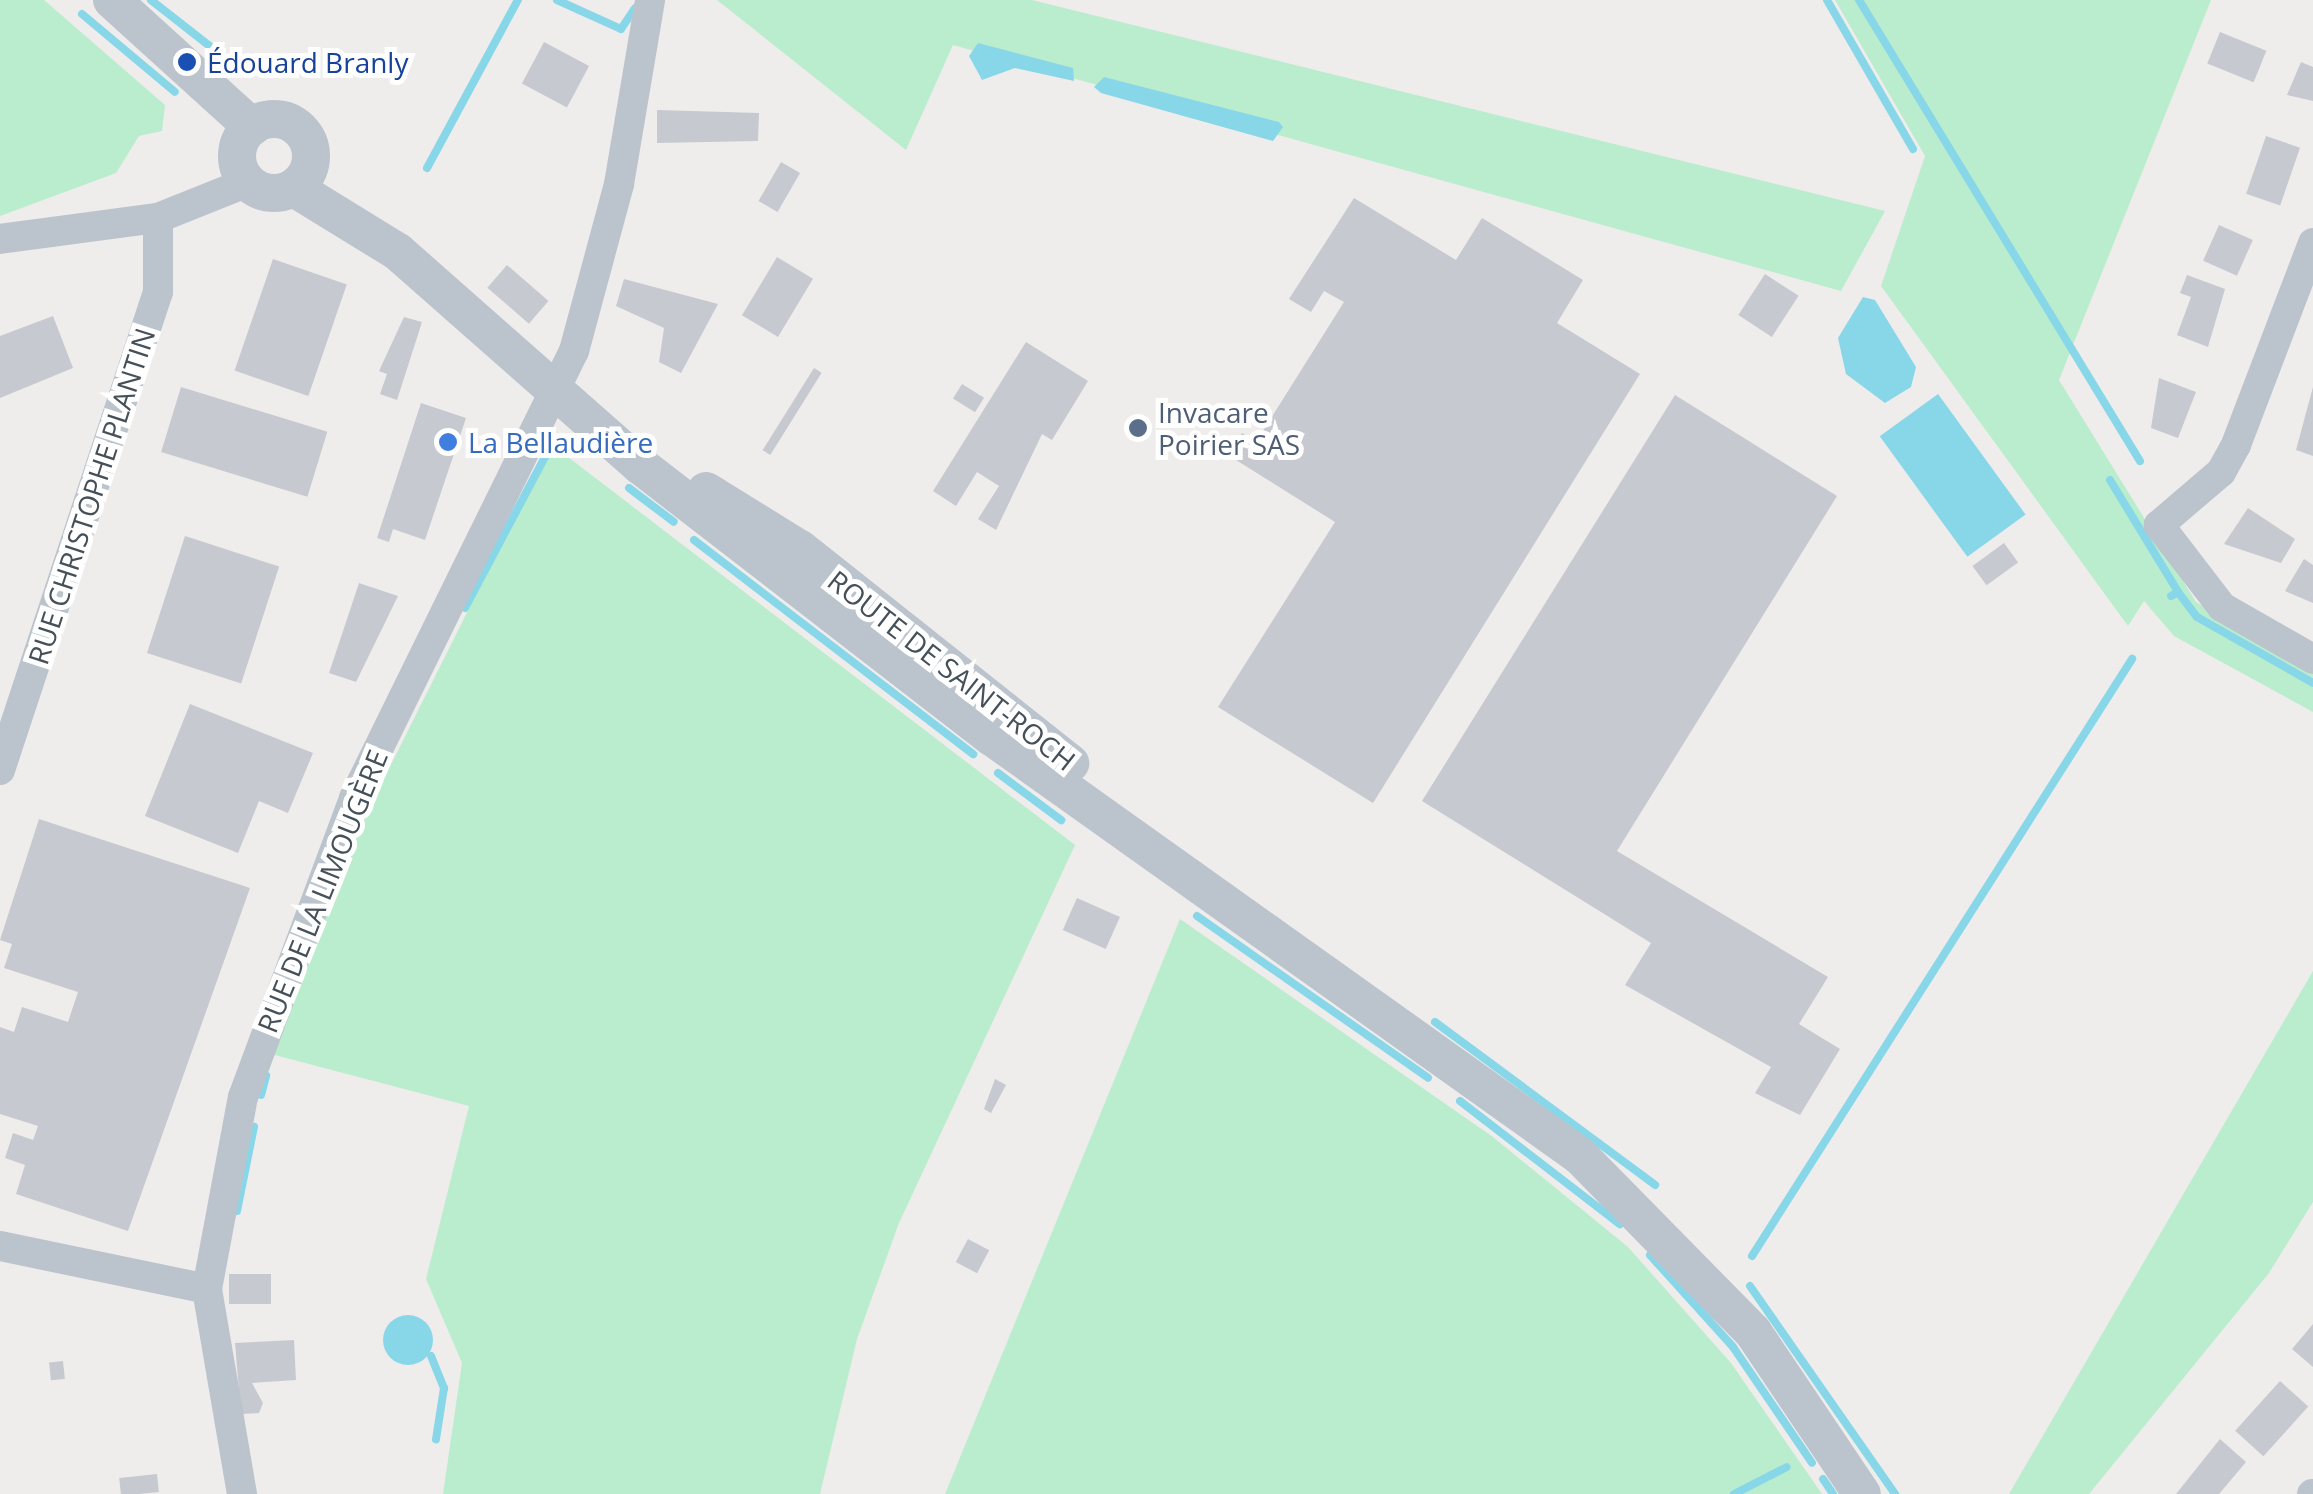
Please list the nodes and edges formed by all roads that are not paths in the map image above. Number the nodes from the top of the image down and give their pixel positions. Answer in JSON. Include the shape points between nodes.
{"nodes":[{"id":1,"x":112,"y":0,"type":"edge"},
{"id":2,"x":650,"y":0,"type":"edge"},
{"id":3,"x":252,"y":127,"type":"junction"},
{"id":4,"x":302,"y":175,"type":"junction"},
{"id":5,"x":248,"y":182,"type":"junction"},
{"id":6,"x":158,"y":218,"type":"junction"},
{"id":7,"x":0,"y":239,"type":"edge"},
{"id":8,"x":2313,"y":243,"type":"edge"},
{"id":9,"x":560,"y":384,"type":"junction"},
{"id":10,"x":2313,"y":658,"type":"edge"},
{"id":11,"x":0,"y":770,"type":"edge"},
{"id":12,"x":0,"y":1246,"type":"edge"},
{"id":13,"x":208,"y":1290,"type":"junction"},
{"id":14,"x":242,"y":1494,"type":"edge"},
{"id":15,"x":1862,"y":1494,"type":"edge"}],
"edges":[{"from":1,"to":3,"type":"street"},
{"from":2,"to":9,"type":"street","name":"RUE DE LA LIMOUGÈRE","via":[[619,184]]},
{"from":3,"to":4,"type":"street","via":[[276,120],[298,128]]},
{"from":3,"to":5,"type":"street","via":[[238,160]]},
{"from":4,"to":5,"type":"street","via":[[270,193]]},
{"from":4,"to":9,"type":"street","name":"ROUTE DE SAINT-ROCH"},
{"from":5,"to":6,"type":"street"},
{"from":6,"to":7,"type":"street"},
{"from":6,"to":11,"type":"street","name":"RUE CHRISTOPHE PLANTIN","via":[[158,292]]},
{"from":8,"to":10,"type":"street","via":[[2236,445],[2221,472],[2159,525],[2222,606]]},
{"from":9,"to":13,"type":"street","name":"RUE DE LA LIMOUGÈRE","via":[[354,798],[280,976],[243,1097]]},
{"from":9,"to":15,"type":"street","name":"ROUTE DE SAINT-ROCH","via":[[613,436],[992,737],[1636,1203],[1753,1332]]},
{"from":12,"to":13,"type":"street"},
{"from":13,"to":14,"type":"street","name":"RUE DE LA LIMOUGÈRE"}]}
